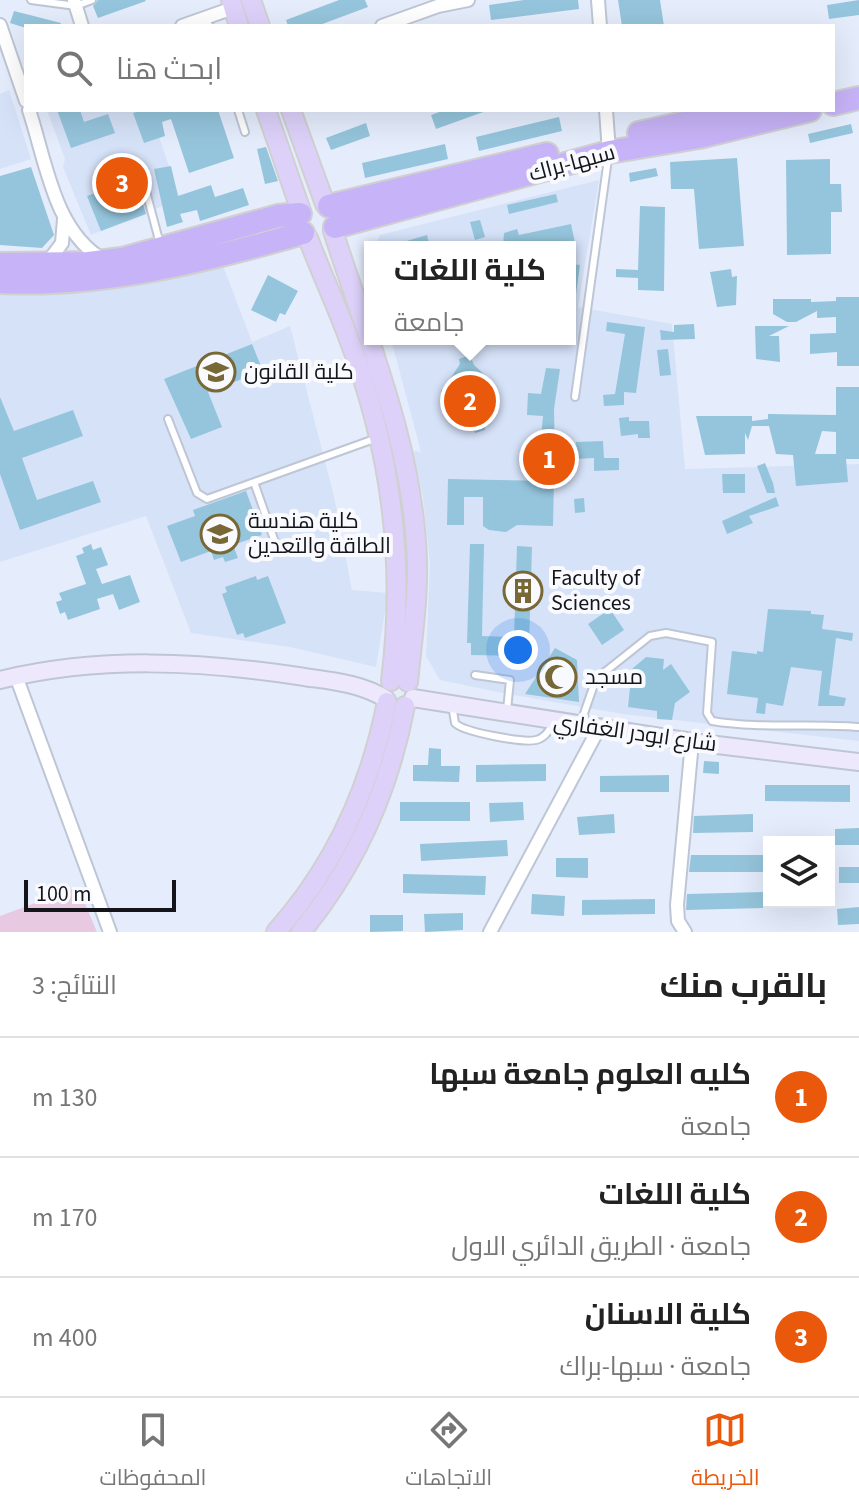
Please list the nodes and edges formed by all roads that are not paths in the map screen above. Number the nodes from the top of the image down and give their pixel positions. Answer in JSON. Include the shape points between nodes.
{"nodes":[{"id":1,"x":31,"y":0,"type":"edge"},
{"id":2,"x":92,"y":0,"type":"edge"},
{"id":3,"x":251,"y":0,"type":"edge"},
{"id":4,"x":468,"y":0,"type":"edge"},
{"id":5,"x":598,"y":0,"type":"edge"},
{"id":6,"x":75,"y":3,"type":"edge"},
{"id":7,"x":232,"y":4,"type":"edge"},
{"id":8,"x":422,"y":6,"type":"edge"},
{"id":9,"x":81,"y":24,"type":"edge"},
{"id":10,"x":187,"y":24,"type":"edge"},
{"id":11,"x":238,"y":24,"type":"edge"},
{"id":12,"x":259,"y":24,"type":"edge"},
{"id":13,"x":386,"y":24,"type":"edge"},
{"id":14,"x":600,"y":24,"type":"edge"},
{"id":15,"x":0,"y":25,"type":"edge"},
{"id":16,"x":23,"y":83,"type":"edge"},
{"id":17,"x":859,"y":83,"type":"edge"},
{"id":18,"x":835,"y":89,"type":"edge"},
{"id":19,"x":859,"y":98,"type":"edge"},
{"id":20,"x":835,"y":104,"type":"edge"},
{"id":21,"x":30,"y":112,"type":"edge"},
{"id":22,"x":239,"y":112,"type":"edge"},
{"id":23,"x":267,"y":112,"type":"edge"},
{"id":24,"x":292,"y":112,"type":"edge"},
{"id":25,"x":606,"y":112,"type":"edge"},
{"id":26,"x":736,"y":112,"type":"edge"},
{"id":27,"x":802,"y":112,"type":"edge"},
{"id":28,"x":245,"y":132,"type":"dead end"},
{"id":29,"x":609,"y":146,"type":"junction"},
{"id":30,"x":139,"y":165,"type":"dead end"},
{"id":31,"x":64,"y":216,"type":"junction"},
{"id":32,"x":331,"y":217,"type":"junction"},
{"id":33,"x":303,"y":224,"type":"junction"},
{"id":34,"x":161,"y":247,"type":"junction"},
{"id":35,"x":105,"y":261,"type":"junction"},
{"id":36,"x":0,"y":264,"type":"edge"},
{"id":37,"x":46,"y":264,"type":"junction"},
{"id":38,"x":0,"y":282,"type":"edge"},
{"id":39,"x":364,"y":325,"type":"edge"},
{"id":40,"x":370,"y":345,"type":"edge"},
{"id":41,"x":575,"y":397,"type":"dead end"},
{"id":42,"x":168,"y":419,"type":"dead end"},
{"id":43,"x":380,"y":437,"type":"junction"},
{"id":44,"x":254,"y":482,"type":"junction"},
{"id":45,"x":276,"y":545,"type":"dead end"},
{"id":46,"x":475,"y":675,"type":"dead end"},
{"id":47,"x":8,"y":678,"type":"edge"},
{"id":48,"x":397,"y":693,"type":"junction"},
{"id":49,"x":452,"y":705,"type":"junction"},
{"id":50,"x":507,"y":713,"type":"junction"},
{"id":51,"x":555,"y":721,"type":"junction"},
{"id":52,"x":580,"y":725,"type":"junction"},
{"id":53,"x":859,"y":727,"type":"edge"},
{"id":54,"x":599,"y":728,"type":"junction"},
{"id":55,"x":692,"y":742,"type":"junction"},
{"id":56,"x":859,"y":762,"type":"edge"},
{"id":57,"x":110,"y":932,"type":"edge"},
{"id":58,"x":276,"y":932,"type":"edge"},
{"id":59,"x":301,"y":932,"type":"edge"},
{"id":60,"x":490,"y":932,"type":"edge"},
{"id":61,"x":685,"y":932,"type":"edge"}],
"edges":[{"from":1,"to":6,"type":"lane"},
{"from":2,"to":6,"type":"lane"},
{"from":3,"to":12,"type":"main road"},
{"from":4,"to":8,"type":"street"},
{"from":5,"to":14,"type":"street"},
{"from":6,"to":9,"type":"street"},
{"from":7,"to":10,"type":"street"},
{"from":7,"to":11,"type":"main road"},
{"from":8,"to":13,"type":"street"},
{"from":15,"to":16,"type":"street"},
{"from":17,"to":18,"type":"highway"},
{"from":19,"to":20,"type":"highway"},
{"from":21,"to":31,"type":"street"},
{"from":22,"to":28,"type":"lane"},
{"from":23,"to":33,"type":"main road"},
{"from":24,"to":32,"type":"main road"},
{"from":25,"to":29,"type":"street"},
{"from":26,"to":29,"type":"highway","name":"سبها-براك"},
{"from":27,"to":29,"type":"highway","name":"سبها-براك","via":[[699,137]]},
{"from":29,"to":32,"type":"highway","name":"سبها-براك"},
{"from":29,"to":41,"type":"lane"},
{"from":30,"to":34,"type":"lane"},
{"from":31,"to":35,"type":"street","via":[[80,242]]},
{"from":31,"to":37,"type":"street","via":[[62,243]]},
{"from":32,"to":33,"type":"highway","via":[[309,204]]},
{"from":32,"to":33,"type":"highway","via":[[325,238]]},
{"from":32,"to":39,"type":"main road"},
{"from":33,"to":34,"type":"highway","via":[[278,216]]},
{"from":33,"to":38,"type":"highway","via":[[119,276]]},
{"from":33,"to":43,"type":"main road","via":[[348,336]]},
{"from":34,"to":35,"type":"highway"},
{"from":35,"to":37,"type":"highway"},
{"from":36,"to":37,"type":"highway"},
{"from":40,"to":48,"type":"main road","via":[[409,490],[417,560]]},
{"from":42,"to":44,"type":"lane","via":[[199,496],[210,499]]},
{"from":43,"to":44,"type":"lane"},
{"from":43,"to":48,"type":"main road","via":[[399,565]]},
{"from":44,"to":45,"type":"lane"},
{"from":46,"to":50,"type":"lane","via":[[510,680]]},
{"from":47,"to":48,"type":"street","name":"شارع ابودر الغفاري","via":[[94,665],[163,663],[251,669]]},
{"from":47,"to":57,"type":"street"},
{"from":48,"to":49,"type":"street","name":"شارع ابودر الغفاري"},
{"from":48,"to":58,"type":"main road","via":[[350,820],[327,866]]},
{"from":48,"to":59,"type":"main road","via":[[394,756],[367,826],[344,872]]},
{"from":49,"to":50,"type":"street","name":"شارع ابودر الغفاري"},
{"from":49,"to":51,"type":"lane","via":[[460,728],[533,741],[545,736]]},
{"from":50,"to":51,"type":"street","name":"شارع ابودر الغفاري"},
{"from":51,"to":52,"type":"street","name":"شارع ابودر الغفاري"},
{"from":52,"to":53,"type":"lane","via":[[596,679],[645,639],[666,633],[712,642],[707,713],[712,721],[771,728]]},
{"from":52,"to":54,"type":"street","name":"شارع ابودر الغفاري"},
{"from":54,"to":55,"type":"street","name":"شارع ابودر الغفاري"},
{"from":54,"to":60,"type":"street"},
{"from":55,"to":56,"type":"street","name":"شارع ابودر الغفاري"},
{"from":55,"to":61,"type":"street","via":[[677,905]]}]}
